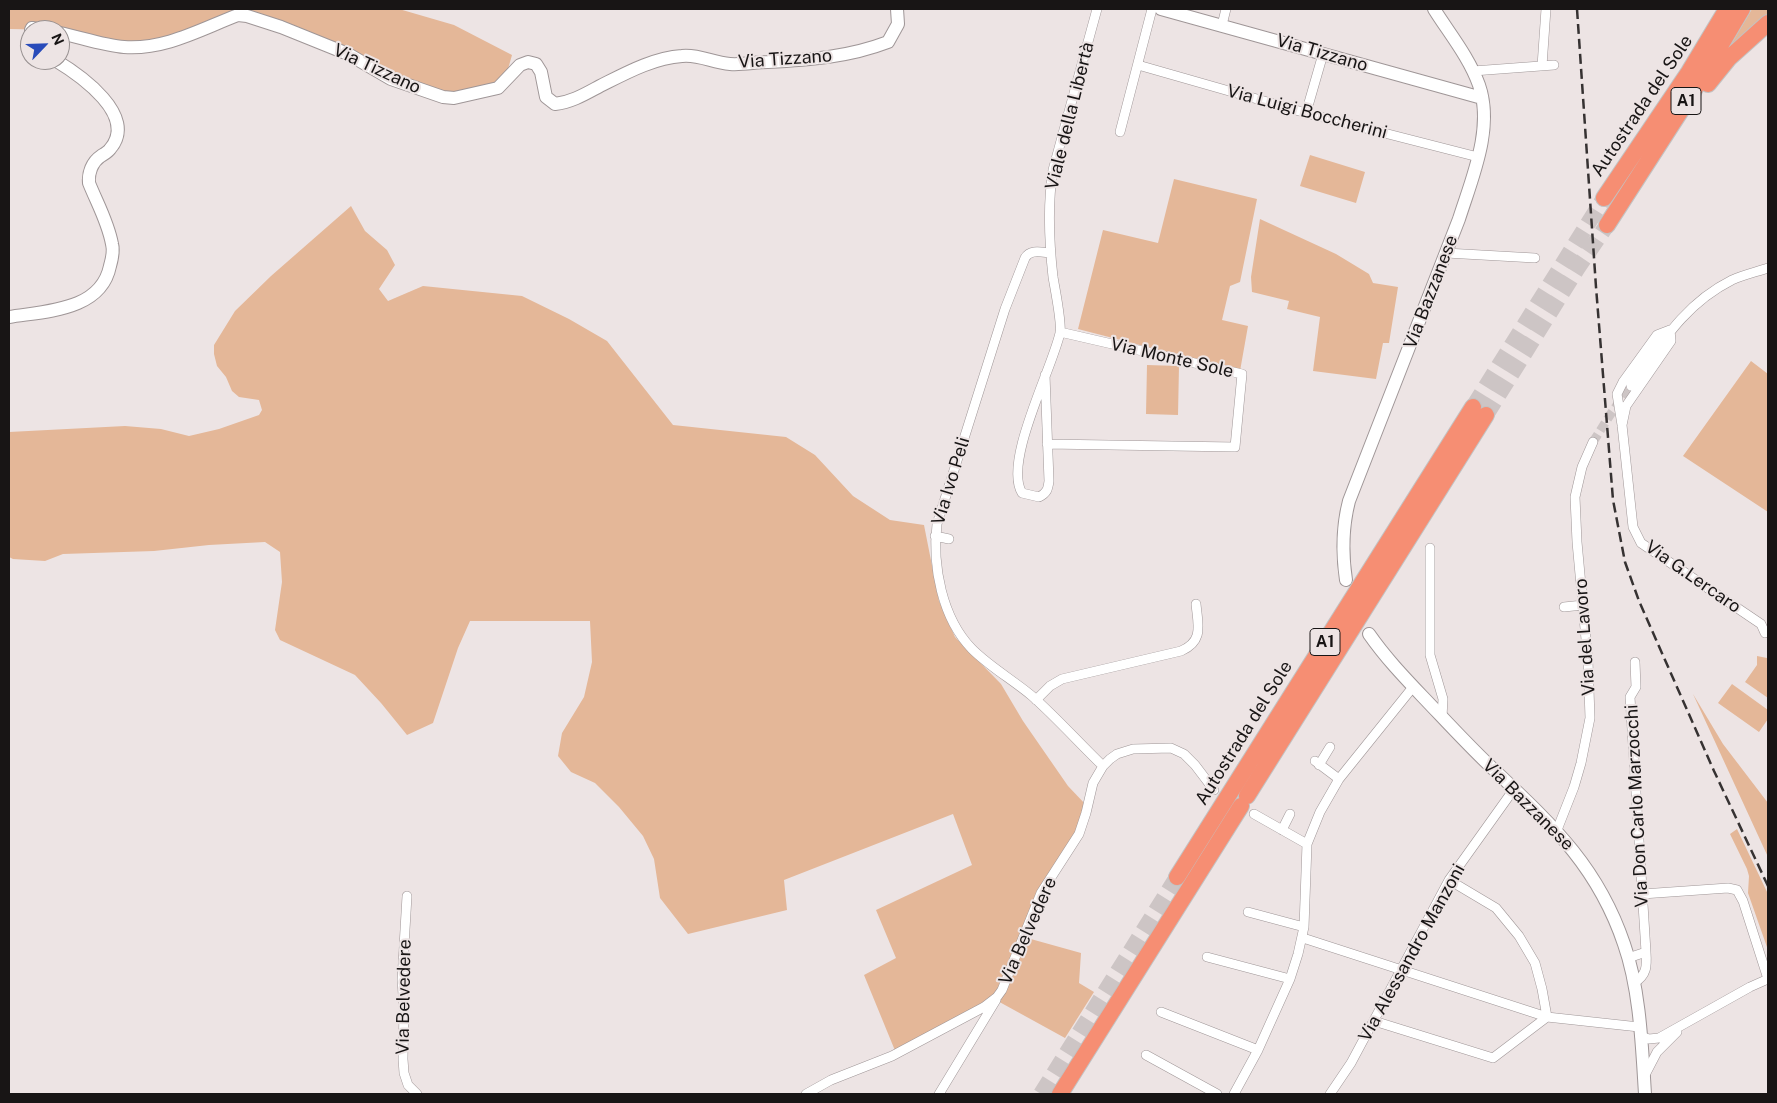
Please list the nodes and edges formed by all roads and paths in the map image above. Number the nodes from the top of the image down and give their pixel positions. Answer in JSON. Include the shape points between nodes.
{"nodes":[{"id":1,"x":897,"y":9,"type":"edge"},
{"id":2,"x":1097,"y":9,"type":"edge"},
{"id":3,"x":1152,"y":9,"type":"edge"},
{"id":4,"x":1161,"y":9,"type":"edge"},
{"id":5,"x":1226,"y":9,"type":"edge"},
{"id":6,"x":1434,"y":9,"type":"edge"},
{"id":7,"x":1546,"y":9,"type":"edge"},
{"id":8,"x":1727,"y":9,"type":"edge"},
{"id":9,"x":1742,"y":9,"type":"edge"},
{"id":10,"x":1768,"y":23,"type":"edge"},
{"id":11,"x":1222,"y":24,"type":"junction"},
{"id":12,"x":70,"y":35,"type":"edge"},
{"id":13,"x":1323,"y":54,"type":"junction"},
{"id":14,"x":1138,"y":65,"type":"junction"},
{"id":15,"x":1554,"y":65,"type":"dead end"},
{"id":16,"x":1542,"y":66,"type":"junction"},
{"id":17,"x":69,"y":70,"type":"edge"},
{"id":18,"x":1473,"y":71,"type":"junction"},
{"id":19,"x":1482,"y":98,"type":"junction"},
{"id":20,"x":1306,"y":113,"type":"junction"},
{"id":21,"x":1120,"y":132,"type":"dead end"},
{"id":22,"x":1478,"y":157,"type":"junction"},
{"id":23,"x":1629,"y":193,"type":"junction"},
{"id":24,"x":1604,"y":198,"type":"tunnel mouth"},
{"id":25,"x":1607,"y":225,"type":"tunnel mouth"},
{"id":26,"x":1050,"y":253,"type":"junction"},
{"id":27,"x":1446,"y":253,"type":"junction"},
{"id":28,"x":1535,"y":258,"type":"dead end"},
{"id":29,"x":1768,"y":268,"type":"edge"},
{"id":30,"x":9,"y":317,"type":"edge"},
{"id":31,"x":1670,"y":330,"type":"junction"},
{"id":32,"x":1060,"y":332,"type":"junction"},
{"id":33,"x":1045,"y":375,"type":"junction"},
{"id":34,"x":1632,"y":386,"type":"tunnel mouth"},
{"id":35,"x":1622,"y":425,"type":"junction"},
{"id":36,"x":1593,"y":442,"type":"tunnel mouth"},
{"id":37,"x":1047,"y":444,"type":"junction"},
{"id":38,"x":936,"y":536,"type":"junction"},
{"id":39,"x":949,"y":539,"type":"dead end"},
{"id":40,"x":1430,"y":548,"type":"dead end"},
{"id":41,"x":1346,"y":580,"type":"dead end"},
{"id":42,"x":1196,"y":604,"type":"dead end"},
{"id":43,"x":1583,"y":605,"type":"junction"},
{"id":44,"x":1564,"y":606,"type":"dead end"},
{"id":45,"x":1766,"y":632,"type":"dead end"},
{"id":46,"x":1369,"y":634,"type":"dead end"},
{"id":47,"x":1635,"y":662,"type":"dead end"},
{"id":48,"x":1413,"y":687,"type":"junction"},
{"id":49,"x":1036,"y":700,"type":"junction"},
{"id":50,"x":1442,"y":717,"type":"junction"},
{"id":51,"x":1330,"y":747,"type":"dead end"},
{"id":52,"x":1103,"y":766,"type":"junction"},
{"id":53,"x":1339,"y":779,"type":"junction"},
{"id":54,"x":1514,"y":789,"type":"junction"},
{"id":55,"x":1214,"y":790,"type":"dead end"},
{"id":56,"x":1247,"y":805,"type":"junction"},
{"id":57,"x":1290,"y":814,"type":"dead end"},
{"id":58,"x":1282,"y":830,"type":"junction"},
{"id":59,"x":1557,"y":830,"type":"junction"},
{"id":60,"x":1307,"y":844,"type":"junction"},
{"id":61,"x":1177,"y":877,"type":"tunnel mouth"},
{"id":62,"x":1449,"y":880,"type":"junction"},
{"id":63,"x":1642,"y":894,"type":"junction"},
{"id":64,"x":407,"y":896,"type":"dead end"},
{"id":65,"x":1248,"y":912,"type":"dead end"},
{"id":66,"x":1304,"y":927,"type":"junction"},
{"id":67,"x":1302,"y":938,"type":"junction"},
{"id":68,"x":1646,"y":952,"type":"junction"},
{"id":69,"x":1207,"y":957,"type":"dead end"},
{"id":70,"x":1628,"y":958,"type":"junction"},
{"id":71,"x":1400,"y":970,"type":"junction"},
{"id":72,"x":1290,"y":979,"type":"junction"},
{"id":73,"x":1768,"y":979,"type":"edge"},
{"id":74,"x":1634,"y":983,"type":"junction"},
{"id":75,"x":997,"y":997,"type":"junction"},
{"id":76,"x":1161,"y":1012,"type":"dead end"},
{"id":77,"x":1547,"y":1017,"type":"junction"},
{"id":78,"x":1374,"y":1021,"type":"junction"},
{"id":79,"x":1682,"y":1026,"type":"junction"},
{"id":80,"x":1640,"y":1032,"type":"junction"},
{"id":81,"x":1258,"y":1050,"type":"junction"},
{"id":82,"x":1146,"y":1054,"type":"dead end"},
{"id":83,"x":1644,"y":1078,"type":"junction"},
{"id":84,"x":416,"y":1094,"type":"edge"},
{"id":85,"x":806,"y":1094,"type":"edge"},
{"id":86,"x":939,"y":1094,"type":"edge"},
{"id":87,"x":1060,"y":1094,"type":"edge"},
{"id":88,"x":1217,"y":1094,"type":"edge"},
{"id":89,"x":1234,"y":1094,"type":"edge"},
{"id":90,"x":1330,"y":1094,"type":"edge"},
{"id":91,"x":1645,"y":1094,"type":"edge"}],
"edges":[{"from":1,"to":12,"type":"street","name":"Via Tizzano","via":[[898,24],[888,42],[850,54],[732,64],[699,56],[682,56],[628,72],[576,99],[555,104],[546,98],[541,72],[536,64],[520,65],[498,88],[454,98],[443,97],[391,79],[348,54],[246,16],[238,15],[159,45],[123,47]]},
{"from":2,"to":26,"type":"street","name":"Viale della Libertà","via":[[1053,170],[1049,196]]},
{"from":3,"to":14,"type":"street"},
{"from":4,"to":11,"type":"street","name":"Via Tizzano"},
{"from":5,"to":11,"type":"street"},
{"from":6,"to":18,"type":"street","name":"Via Bazzanese"},
{"from":7,"to":16,"type":"street"},
{"from":8,"to":24,"type":"highway","name":"Autostrada del Sole","number":"A1"},
{"from":9,"to":23,"type":"highway","name":"Autostrada del Sole","number":"A1"},
{"from":10,"to":23,"type":"highway","via":[[1720,67]]},
{"from":11,"to":13,"type":"street","name":"Via Tizzano"},
{"from":13,"to":19,"type":"street","name":"Via Tizzano"},
{"from":13,"to":20,"type":"street"},
{"from":14,"to":20,"type":"street","name":"Via Luigi Boccherini"},
{"from":14,"to":21,"type":"street"},
{"from":15,"to":16,"type":"street"},
{"from":16,"to":18,"type":"street"},
{"from":17,"to":30,"type":"street","via":[[108,103],[117,118],[116,140],[98,159],[89,175],[89,183],[108,224],[113,250],[108,276],[92,296],[79,303]]},
{"from":18,"to":19,"type":"street","name":"Via Bazzanese"},
{"from":19,"to":22,"type":"street","name":"Via Bazzanese","via":[[1483,132]]},
{"from":20,"to":22,"type":"street","name":"Via Luigi Boccherini"},
{"from":22,"to":27,"type":"street","name":"Via Bazzanese"},
{"from":23,"to":25,"type":"highway","name":"Autostrada del Sole","number":"A1"},
{"from":26,"to":32,"type":"street","name":"Viale della Libertà"},
{"from":26,"to":38,"type":"street","name":"Via Ivo Peli","via":[[1032,252],[1025,258],[936,524]]},
{"from":27,"to":28,"type":"street"},
{"from":27,"to":41,"type":"street","name":"Via Bazzanese","via":[[1349,501],[1344,523]]},
{"from":29,"to":31,"type":"street","via":[[1732,280],[1709,294]]},
{"from":31,"to":34,"type":"street"},
{"from":31,"to":35,"type":"street","via":[[1671,342],[1626,406]]},
{"from":31,"to":35,"type":"street","name":"Via G.Lercaro","via":[[1657,335],[1623,382],[1617,394]]},
{"from":32,"to":33,"type":"street","name":"Viale della Libertà"},
{"from":32,"to":37,"type":"street","name":"Via Monte Sole","via":[[1242,374],[1236,447]]},
{"from":33,"to":37,"type":"street"},
{"from":33,"to":37,"type":"street","name":"Viale della Libertà","via":[[1022,450],[1017,482],[1022,493],[1039,497],[1045,494],[1048,488]]},
{"from":35,"to":45,"type":"street","name":"Via G.Lercaro","via":[[1633,527],[1641,543],[1760,624]]},
{"from":36,"to":43,"type":"street","name":"Via del Lavoro","via":[[1582,467],[1575,496]]},
{"from":38,"to":39,"type":"street"},
{"from":38,"to":49,"type":"street","name":"Via Ivo Peli","via":[[940,582],[958,632],[973,649]]},
{"from":40,"to":50,"type":"street","via":[[1430,655],[1443,699]]},
{"from":42,"to":49,"type":"street","via":[[1198,637],[1190,647],[1062,679]]},
{"from":43,"to":44,"type":"street"},
{"from":43,"to":59,"type":"street","name":"Via del Lavoro","via":[[1590,718],[1574,787]]},
{"from":46,"to":48,"type":"street","name":"Via Bazzanese"},
{"from":47,"to":63,"type":"street","name":"Via Don Carlo Marzocchi","via":[[1636,687],[1630,697]]},
{"from":48,"to":50,"type":"street","name":"Via Bazzanese"},
{"from":48,"to":53,"type":"street"},
{"from":49,"to":52,"type":"street","name":"Via Ivo Peli"},
{"from":50,"to":54,"type":"street","name":"Via Bazzanese"},
{"from":51,"to":53,"type":"street","via":[[1317,763]]},
{"from":52,"to":55,"type":"street","name":"Via Belvedere","via":[[1125,750],[1171,748],[1184,754]]},
{"from":52,"to":75,"type":"street","name":"Via Belvedere","via":[[1093,783],[1079,834],[1041,893]]},
{"from":53,"to":60,"type":"street"},
{"from":54,"to":59,"type":"street","name":"Via Bazzanese"},
{"from":54,"to":62,"type":"street","name":"Via Alessandro Manzoni"},
{"from":56,"to":58,"type":"street"},
{"from":56,"to":61,"type":"highway","name":"Autostrada del Sole","number":"A1","via":[[1480,411]]},
{"from":56,"to":87,"type":"highway","name":"Autostrada del Sole","number":"A1"},
{"from":57,"to":58,"type":"street"},
{"from":58,"to":60,"type":"street"},
{"from":59,"to":70,"type":"street","name":"Via Bazzanese","via":[[1600,889]]},
{"from":60,"to":66,"type":"street"},
{"from":62,"to":71,"type":"street","name":"Via Alessandro Manzoni"},
{"from":62,"to":77,"type":"street","via":[[1496,908],[1519,936],[1535,963]]},
{"from":63,"to":68,"type":"street","name":"Via Don Carlo Marzocchi"},
{"from":63,"to":73,"type":"street","via":[[1736,890],[1743,901]]},
{"from":64,"to":84,"type":"street","name":"Via Belvedere","via":[[402,980],[403,1059],[408,1086]]},
{"from":65,"to":66,"type":"street"},
{"from":66,"to":67,"type":"street"},
{"from":67,"to":71,"type":"street"},
{"from":67,"to":72,"type":"street"},
{"from":68,"to":70,"type":"street"},
{"from":68,"to":74,"type":"street","name":"Via Don Carlo Marzocchi","via":[[1646,971]]},
{"from":69,"to":72,"type":"street"},
{"from":70,"to":74,"type":"street","name":"Via Bazzanese"},
{"from":71,"to":77,"type":"street"},
{"from":71,"to":78,"type":"street","name":"Via Alessandro Manzoni"},
{"from":72,"to":81,"type":"street"},
{"from":73,"to":79,"type":"street"},
{"from":74,"to":80,"type":"street","name":"Via Bazzanese"},
{"from":75,"to":85,"type":"street","name":"Via Belvedere","via":[[892,1056],[831,1080]]},
{"from":75,"to":86,"type":"street"},
{"from":76,"to":81,"type":"street"},
{"from":77,"to":78,"type":"street","via":[[1493,1058]]},
{"from":77,"to":80,"type":"street"},
{"from":78,"to":90,"type":"street","name":"Via Alessandro Manzoni"},
{"from":79,"to":80,"type":"street","via":[[1659,1038],[1649,1039]]},
{"from":79,"to":83,"type":"street","via":[[1657,1052]]},
{"from":80,"to":83,"type":"street","name":"Via Bazzanese"},
{"from":81,"to":89,"type":"street"},
{"from":82,"to":88,"type":"street"},
{"from":83,"to":91,"type":"street","name":"Via Bazzanese"}]}
